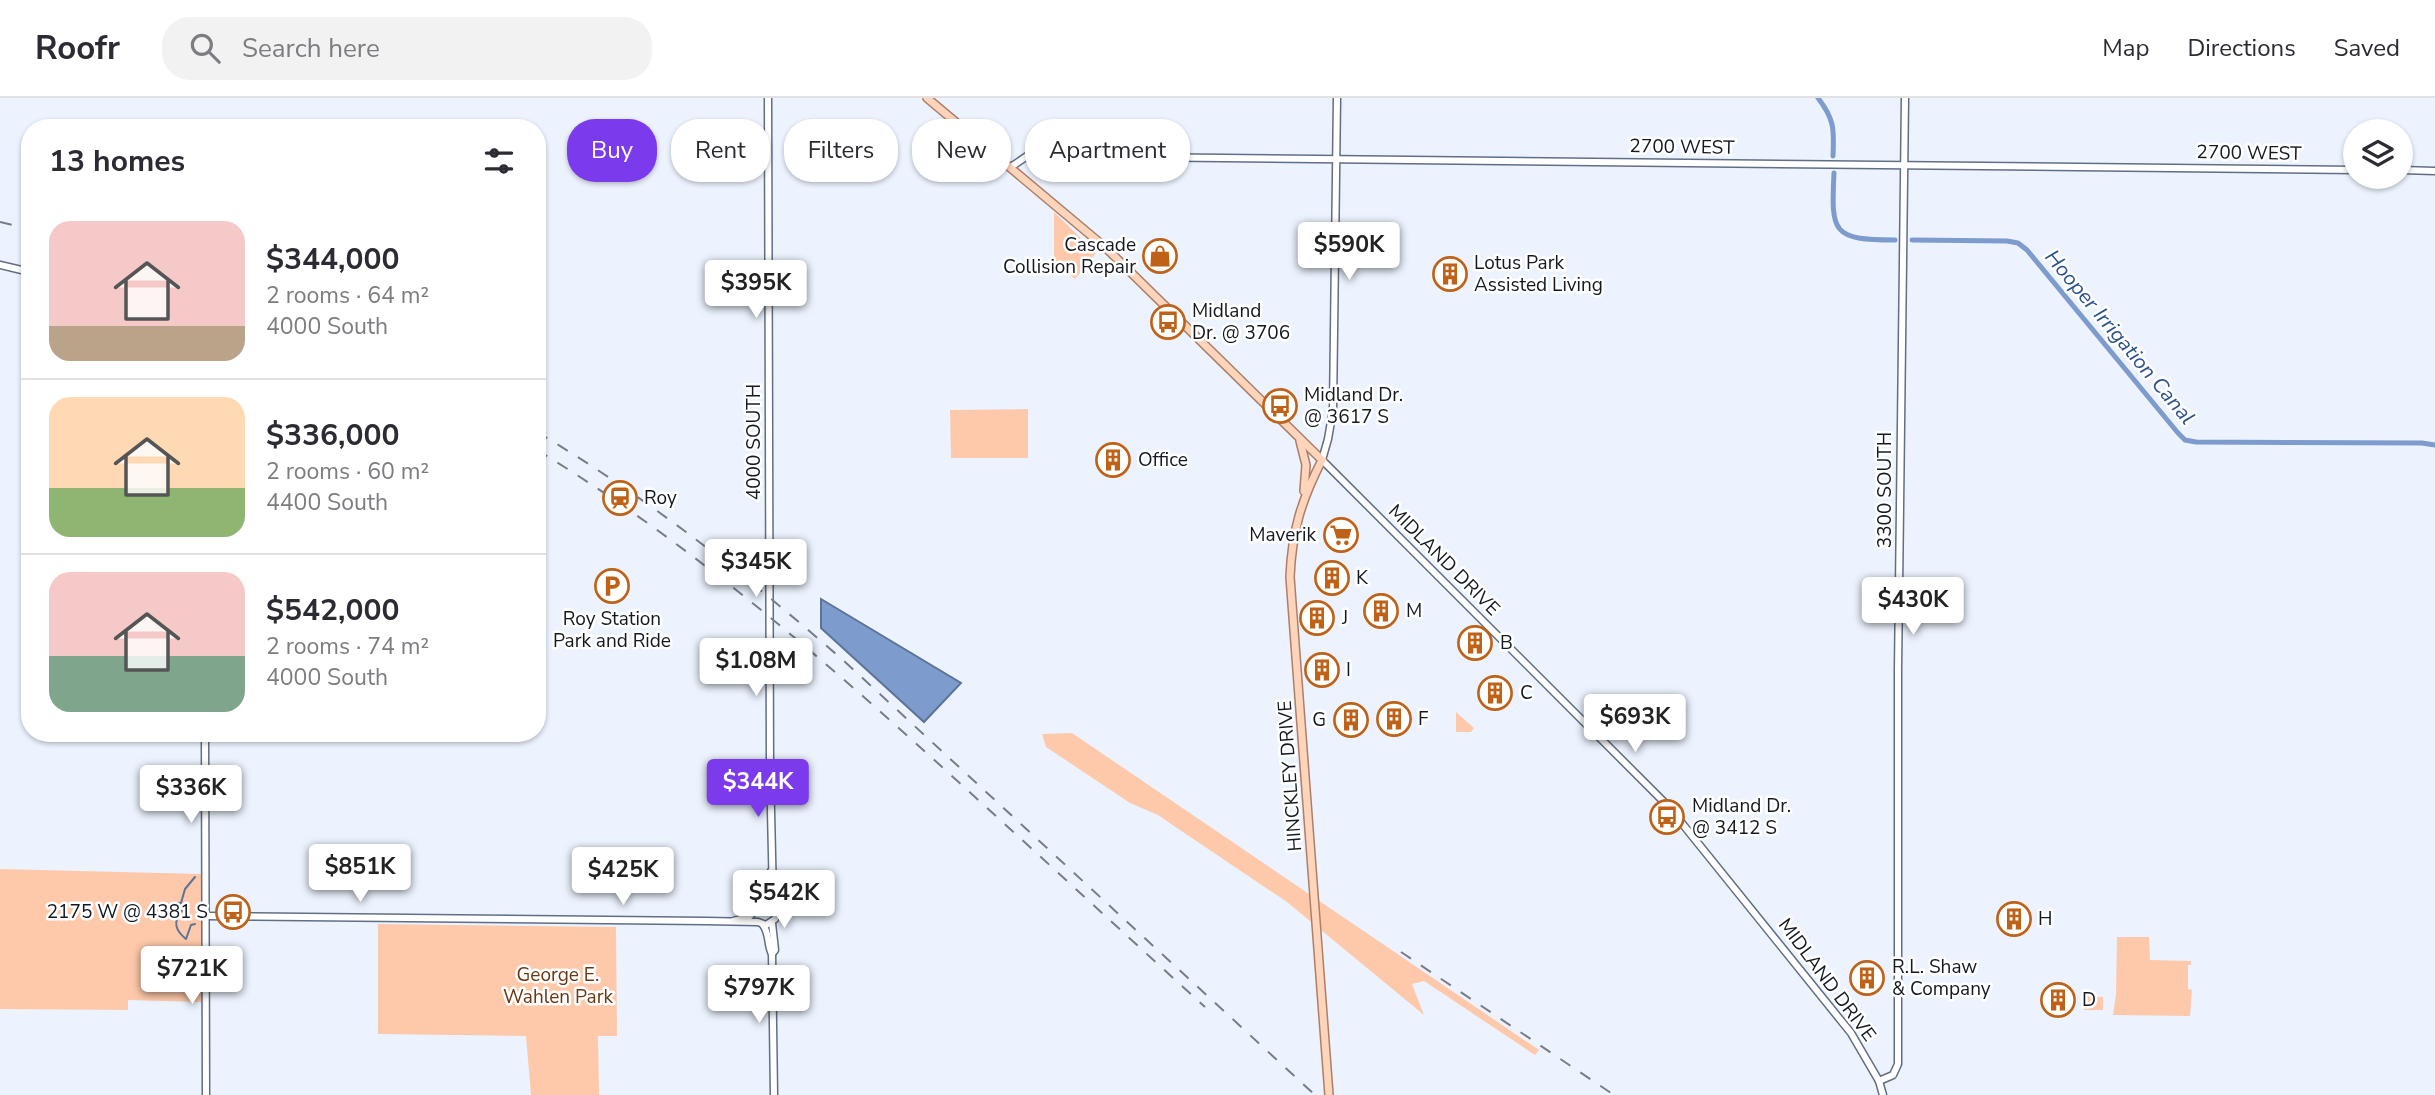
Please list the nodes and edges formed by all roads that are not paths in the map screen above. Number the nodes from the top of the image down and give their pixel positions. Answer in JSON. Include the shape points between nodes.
{"nodes":[{"id":1,"x":768,"y":98,"type":"edge"},
{"id":2,"x":927,"y":98,"type":"edge"},
{"id":3,"x":1337,"y":98,"type":"edge"},
{"id":4,"x":1905,"y":98,"type":"edge"},
{"id":5,"x":953,"y":119,"type":"edge"},
{"id":6,"x":1337,"y":160,"type":"junction"},
{"id":7,"x":1905,"y":164,"type":"junction"},
{"id":8,"x":1011,"y":167,"type":"joint"},
{"id":9,"x":2343,"y":170,"type":"edge"},
{"id":10,"x":2413,"y":170,"type":"edge"},
{"id":11,"x":2435,"y":171,"type":"edge"},
{"id":12,"x":0,"y":265,"type":"edge"},
{"id":13,"x":21,"y":270,"type":"edge"},
{"id":14,"x":1300,"y":438,"type":"junction"},
{"id":15,"x":1322,"y":460,"type":"junction"},
{"id":16,"x":1304,"y":495,"type":"junction"},
{"id":17,"x":205,"y":742,"type":"edge"},
{"id":18,"x":772,"y":870,"type":"junction"},
{"id":19,"x":762,"y":903,"type":"junction"},
{"id":20,"x":773,"y":905,"type":"junction"},
{"id":21,"x":755,"y":912,"type":"junction"},
{"id":22,"x":205,"y":916,"type":"junction"},
{"id":23,"x":733,"y":921,"type":"junction"},
{"id":24,"x":761,"y":923,"type":"junction"},
{"id":25,"x":772,"y":923,"type":"junction"},
{"id":26,"x":772,"y":954,"type":"junction"},
{"id":27,"x":1879,"y":1081,"type":"junction"},
{"id":28,"x":206,"y":1095,"type":"edge"},
{"id":29,"x":774,"y":1095,"type":"edge"},
{"id":30,"x":1329,"y":1095,"type":"edge"},
{"id":31,"x":1882,"y":1095,"type":"edge"}],
"edges":[{"from":1,"to":18,"type":"street","name":"4000 SOUTH"},
{"from":2,"to":5,"type":"main road","name":"MIDLAND DRIVE"},
{"from":3,"to":6,"type":"street"},
{"from":4,"to":7,"type":"street","name":"3300 SOUTH"},
{"from":6,"to":7,"type":"street","name":"2700 WEST"},
{"from":6,"to":8,"type":"street","name":"2700 WEST","via":[[1027,156]]},
{"from":6,"to":15,"type":"street","via":[[1333,410]]},
{"from":7,"to":9,"type":"street","name":"2700 WEST"},
{"from":7,"to":27,"type":"street","name":"3300 SOUTH","via":[[1898,1065],[1894,1075]]},
{"from":8,"to":14,"type":"main road","name":"MIDLAND DRIVE","via":[[1116,257]]},
{"from":10,"to":11,"type":"street"},
{"from":12,"to":13,"type":"street"},
{"from":14,"to":15,"type":"main road","name":"MIDLAND DRIVE"},
{"from":14,"to":16,"type":"main road","via":[[1306,465]]},
{"from":15,"to":16,"type":"main road","name":"HINCKLEY DRIVE"},
{"from":15,"to":27,"type":"street","name":"MIDLAND DRIVE","via":[[1668,806],[1851,1033]]},
{"from":16,"to":30,"type":"main road","name":"HINCKLEY DRIVE","via":[[1291,549],[1290,577]]},
{"from":17,"to":22,"type":"street"},
{"from":18,"to":19,"type":"street","name":"4000 SOUTH"},
{"from":18,"to":20,"type":"street","name":"4000 SOUTH"},
{"from":19,"to":20,"type":"street"},
{"from":19,"to":21,"type":"street"},
{"from":20,"to":25,"type":"street","via":[[777,913]]},
{"from":21,"to":23,"type":"street"},
{"from":21,"to":24,"type":"street"},
{"from":22,"to":23,"type":"street"},
{"from":22,"to":28,"type":"street"},
{"from":23,"to":24,"type":"street"},
{"from":24,"to":25,"type":"street"},
{"from":24,"to":26,"type":"street"},
{"from":25,"to":26,"type":"street"},
{"from":26,"to":29,"type":"street"},
{"from":27,"to":31,"type":"street","name":"MIDLAND DRIVE"}]}
